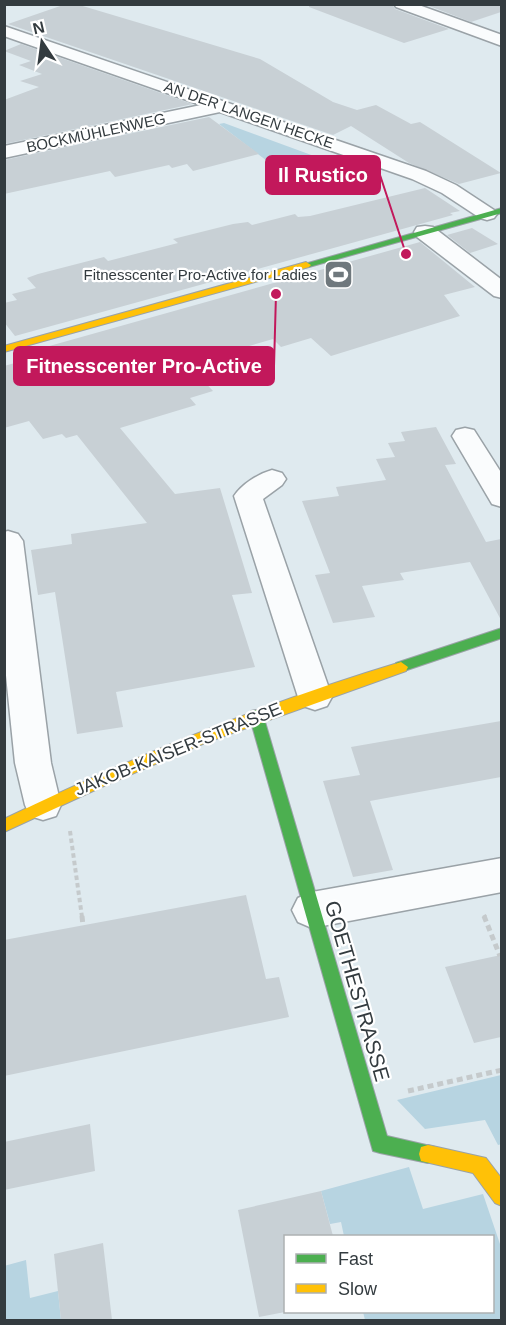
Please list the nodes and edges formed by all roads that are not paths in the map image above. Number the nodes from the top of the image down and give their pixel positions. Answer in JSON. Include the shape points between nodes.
{"nodes":[{"id":1,"x":401,"y":4,"type":"edge"},
{"id":2,"x":4,"y":31,"type":"edge"},
{"id":3,"x":501,"y":41,"type":"edge"},
{"id":4,"x":222,"y":106,"type":"junction"},
{"id":5,"x":4,"y":152,"type":"edge"},
{"id":6,"x":494,"y":212,"type":"edge"},
{"id":7,"x":425,"y":232,"type":"junction"},
{"id":8,"x":501,"y":291,"type":"edge"},
{"id":9,"x":4,"y":349,"type":"edge"},
{"id":10,"x":465,"y":436,"type":"dead end"},
{"id":11,"x":272,"y":479,"type":"dead end"},
{"id":12,"x":501,"y":498,"type":"edge"},
{"id":13,"x":8,"y":541,"type":"dead end"},
{"id":14,"x":501,"y":633,"type":"edge"},
{"id":15,"x":315,"y":697,"type":"junction"},
{"id":16,"x":256,"y":715,"type":"junction"},
{"id":17,"x":54,"y":800,"type":"junction"},
{"id":18,"x":4,"y":826,"type":"edge"},
{"id":19,"x":501,"y":874,"type":"edge"},
{"id":20,"x":312,"y":910,"type":"junction"},
{"id":21,"x":501,"y":1196,"type":"edge"}],
"edges":[{"from":1,"to":3,"type":"street"},
{"from":2,"to":4,"type":"street","name":"AN DER LANGEN HECKE"},
{"from":4,"to":5,"type":"street","name":"BOCKMÜHLENWEG"},
{"from":4,"to":6,"type":"street","name":"AN DER LANGEN HECKE","via":[[419,175]]},
{"from":6,"to":7,"type":"street"},
{"from":7,"to":8,"type":"street"},
{"from":7,"to":9,"type":"street"},
{"from":10,"to":12,"type":"street"},
{"from":11,"to":15,"type":"street","via":[[248,496]]},
{"from":13,"to":17,"type":"street","via":[[33,763]]},
{"from":14,"to":15,"type":"street","name":"JAKOB-KAISER-STRASSE"},
{"from":15,"to":16,"type":"street","name":"JAKOB-KAISER-STRASSE"},
{"from":16,"to":17,"type":"street","name":"JAKOB-KAISER-STRASSE"},
{"from":16,"to":20,"type":"street","name":"GOETHESTRASSE"},
{"from":17,"to":18,"type":"street","name":"JAKOB-KAISER-STRASSE"},
{"from":19,"to":20,"type":"street"},
{"from":20,"to":21,"type":"street","name":"GOETHESTRASSE","via":[[380,1144],[479,1165]]}]}
